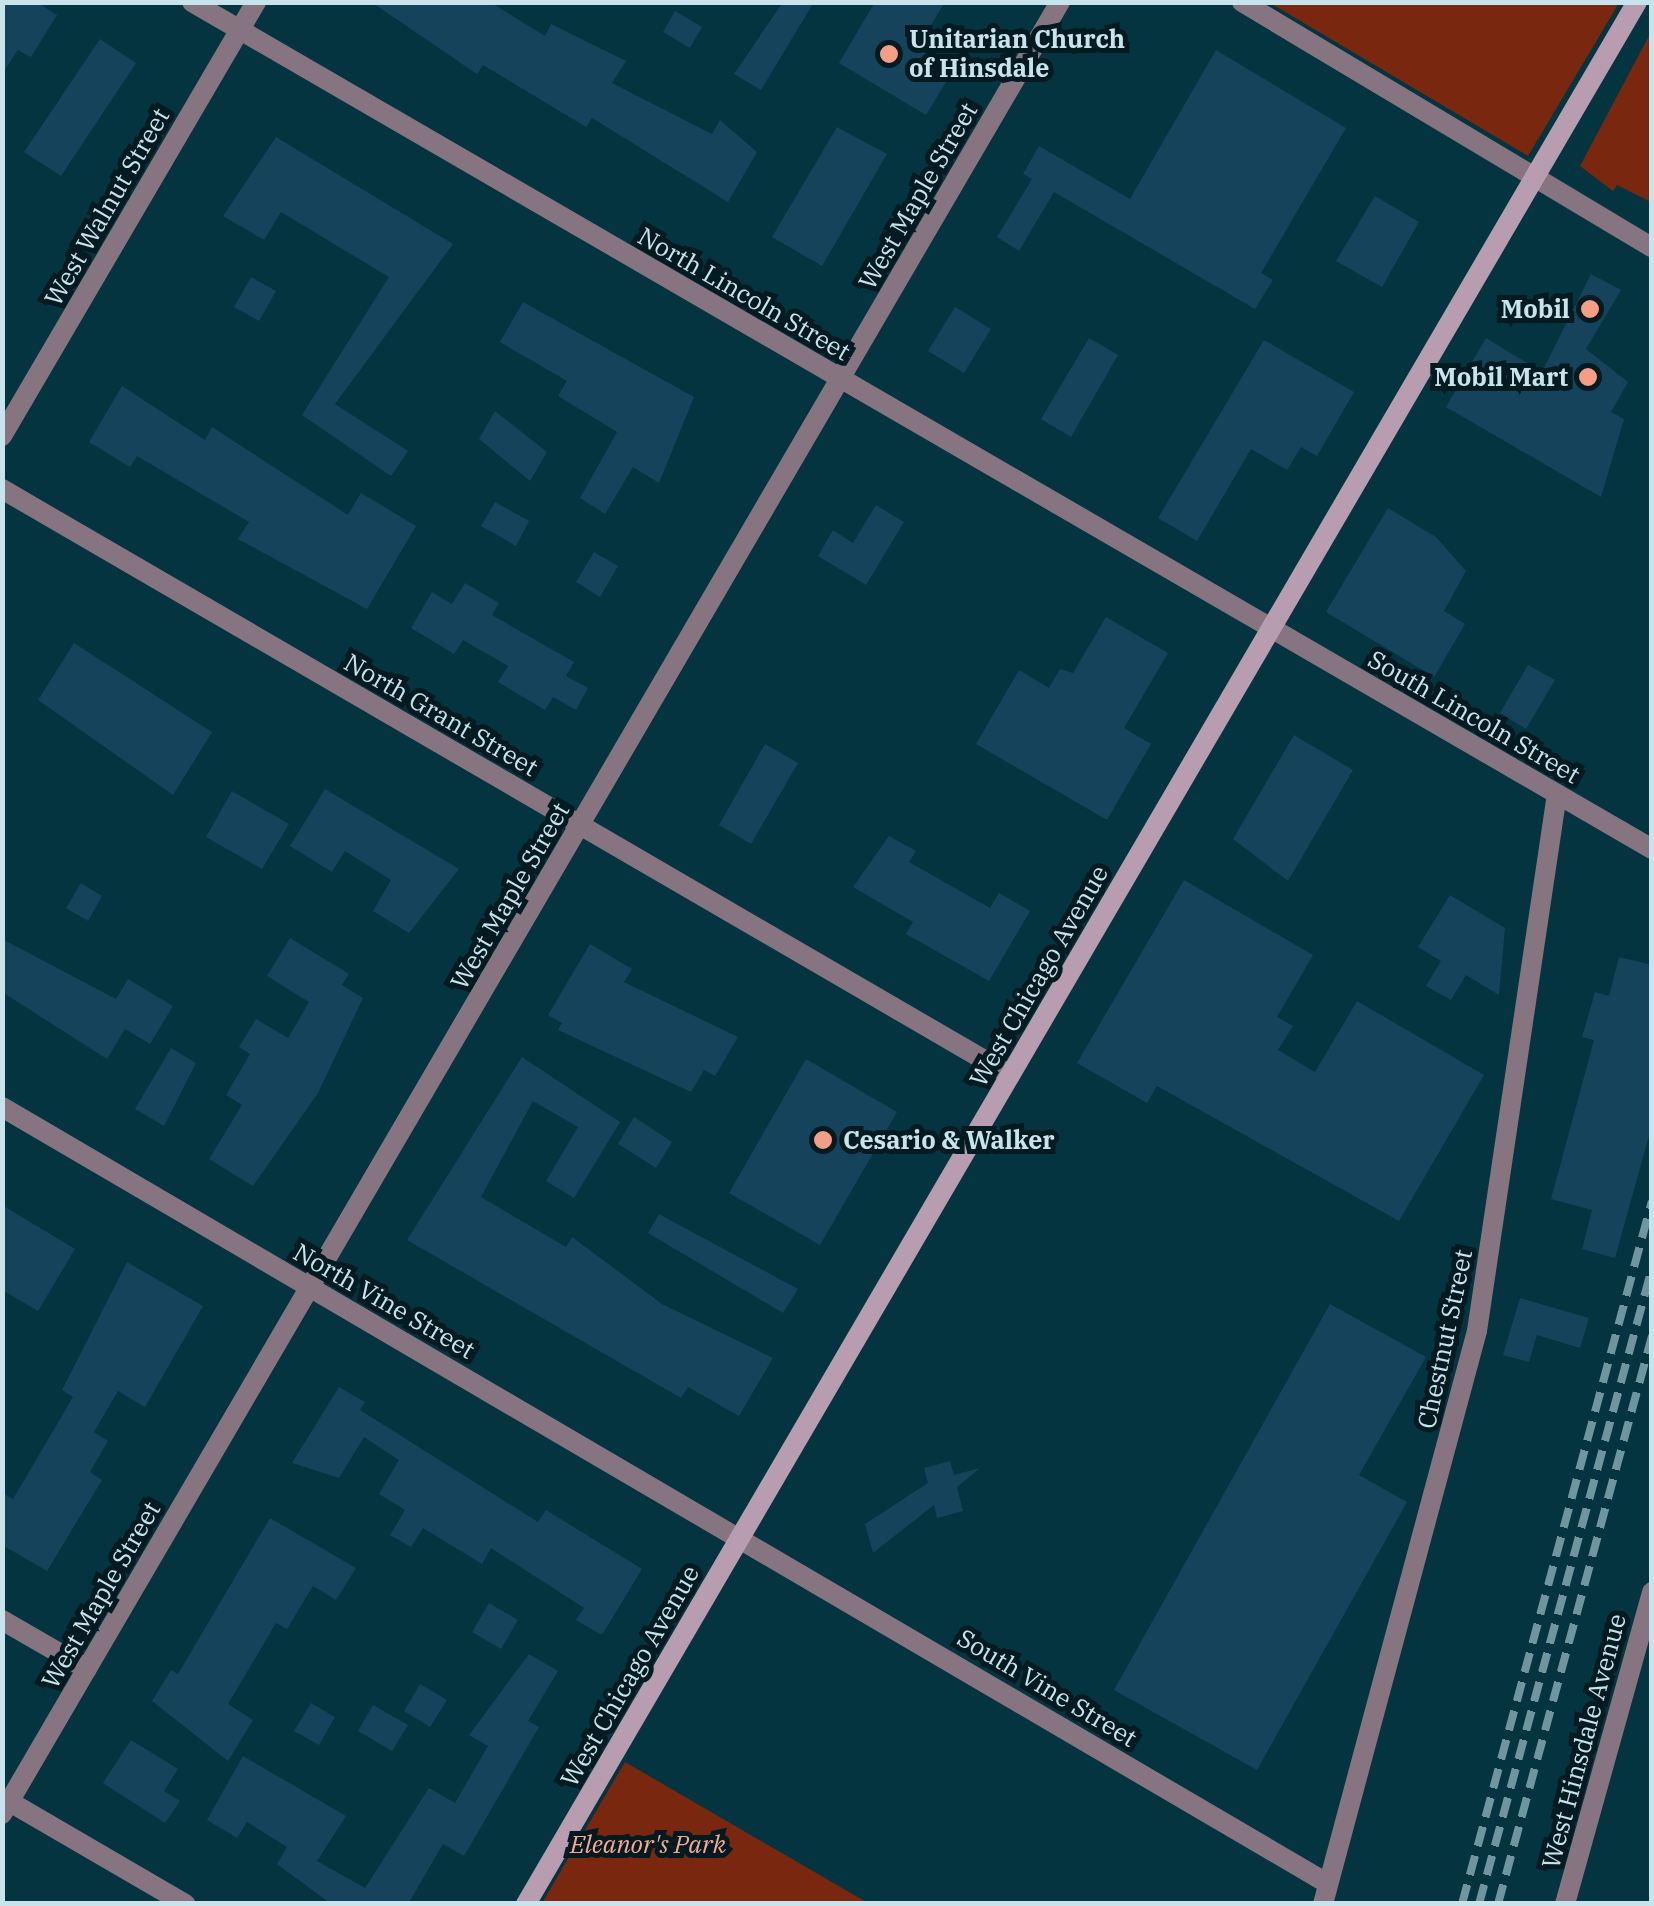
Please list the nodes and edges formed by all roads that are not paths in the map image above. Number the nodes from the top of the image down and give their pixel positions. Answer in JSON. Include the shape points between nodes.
{"nodes":[{"id":1,"x":192,"y":2,"type":"edge"},
{"id":2,"x":256,"y":2,"type":"edge"},
{"id":3,"x":1060,"y":2,"type":"edge"},
{"id":4,"x":1242,"y":2,"type":"edge"},
{"id":5,"x":1637,"y":2,"type":"edge"},
{"id":6,"x":240,"y":30,"type":"junction"},
{"id":7,"x":1534,"y":178,"type":"junction"},
{"id":8,"x":1652,"y":247,"type":"edge"},
{"id":9,"x":840,"y":379,"type":"junction"},
{"id":10,"x":2,"y":436,"type":"edge"},
{"id":11,"x":2,"y":490,"type":"edge"},
{"id":12,"x":1270,"y":628,"type":"junction"},
{"id":13,"x":1557,"y":794,"type":"junction"},
{"id":14,"x":580,"y":825,"type":"junction"},
{"id":15,"x":1652,"y":849,"type":"edge"},
{"id":16,"x":1010,"y":1075,"type":"junction"},
{"id":17,"x":2,"y":1107,"type":"edge"},
{"id":18,"x":310,"y":1287,"type":"junction"},
{"id":19,"x":740,"y":1538,"type":"junction"},
{"id":20,"x":1652,"y":1592,"type":"edge"},
{"id":21,"x":2,"y":1620,"type":"edge"},
{"id":22,"x":87,"y":1669,"type":"junction"},
{"id":23,"x":6,"y":1808,"type":"edge"},
{"id":24,"x":1325,"y":1893,"type":"edge"},
{"id":25,"x":185,"y":1904,"type":"edge"},
{"id":26,"x":526,"y":1904,"type":"edge"},
{"id":27,"x":1565,"y":1904,"type":"edge"}],
"edges":[{"from":1,"to":6,"type":"street","name":"North Lincoln Street"},
{"from":2,"to":6,"type":"street","name":"West Walnut Street"},
{"from":3,"to":9,"type":"street","name":"West Maple Street"},
{"from":4,"to":7,"type":"street"},
{"from":5,"to":7,"type":"main road","name":"West Chicago Avenue"},
{"from":6,"to":9,"type":"street","name":"North Lincoln Street"},
{"from":6,"to":10,"type":"street","name":"West Walnut Street"},
{"from":7,"to":8,"type":"street"},
{"from":7,"to":12,"type":"main road","name":"West Chicago Avenue"},
{"from":9,"to":12,"type":"street","name":"North Lincoln Street"},
{"from":9,"to":14,"type":"street","name":"West Maple Street"},
{"from":11,"to":14,"type":"street","name":"North Grant Street"},
{"from":12,"to":13,"type":"street","name":"South Lincoln Street"},
{"from":12,"to":16,"type":"main road","name":"West Chicago Avenue"},
{"from":13,"to":15,"type":"street","name":"South Lincoln Street"},
{"from":13,"to":24,"type":"street","name":"Chestnut Street","via":[[1478,1331]]},
{"from":14,"to":16,"type":"street","name":"North Grant Street"},
{"from":14,"to":18,"type":"street","name":"West Maple Street"},
{"from":16,"to":19,"type":"main road","name":"West Chicago Avenue"},
{"from":17,"to":18,"type":"street","name":"North Vine Street"},
{"from":18,"to":19,"type":"street","name":"North Vine Street"},
{"from":18,"to":22,"type":"street","name":"West Maple Street"},
{"from":19,"to":24,"type":"street","name":"South Vine Street"},
{"from":19,"to":26,"type":"main road","name":"West Chicago Avenue"},
{"from":20,"to":27,"type":"street","name":"West Hinsdale Avenue"},
{"from":21,"to":22,"type":"street"},
{"from":22,"to":23,"type":"street","name":"West Maple Street"},
{"from":23,"to":25,"type":"street"}]}
